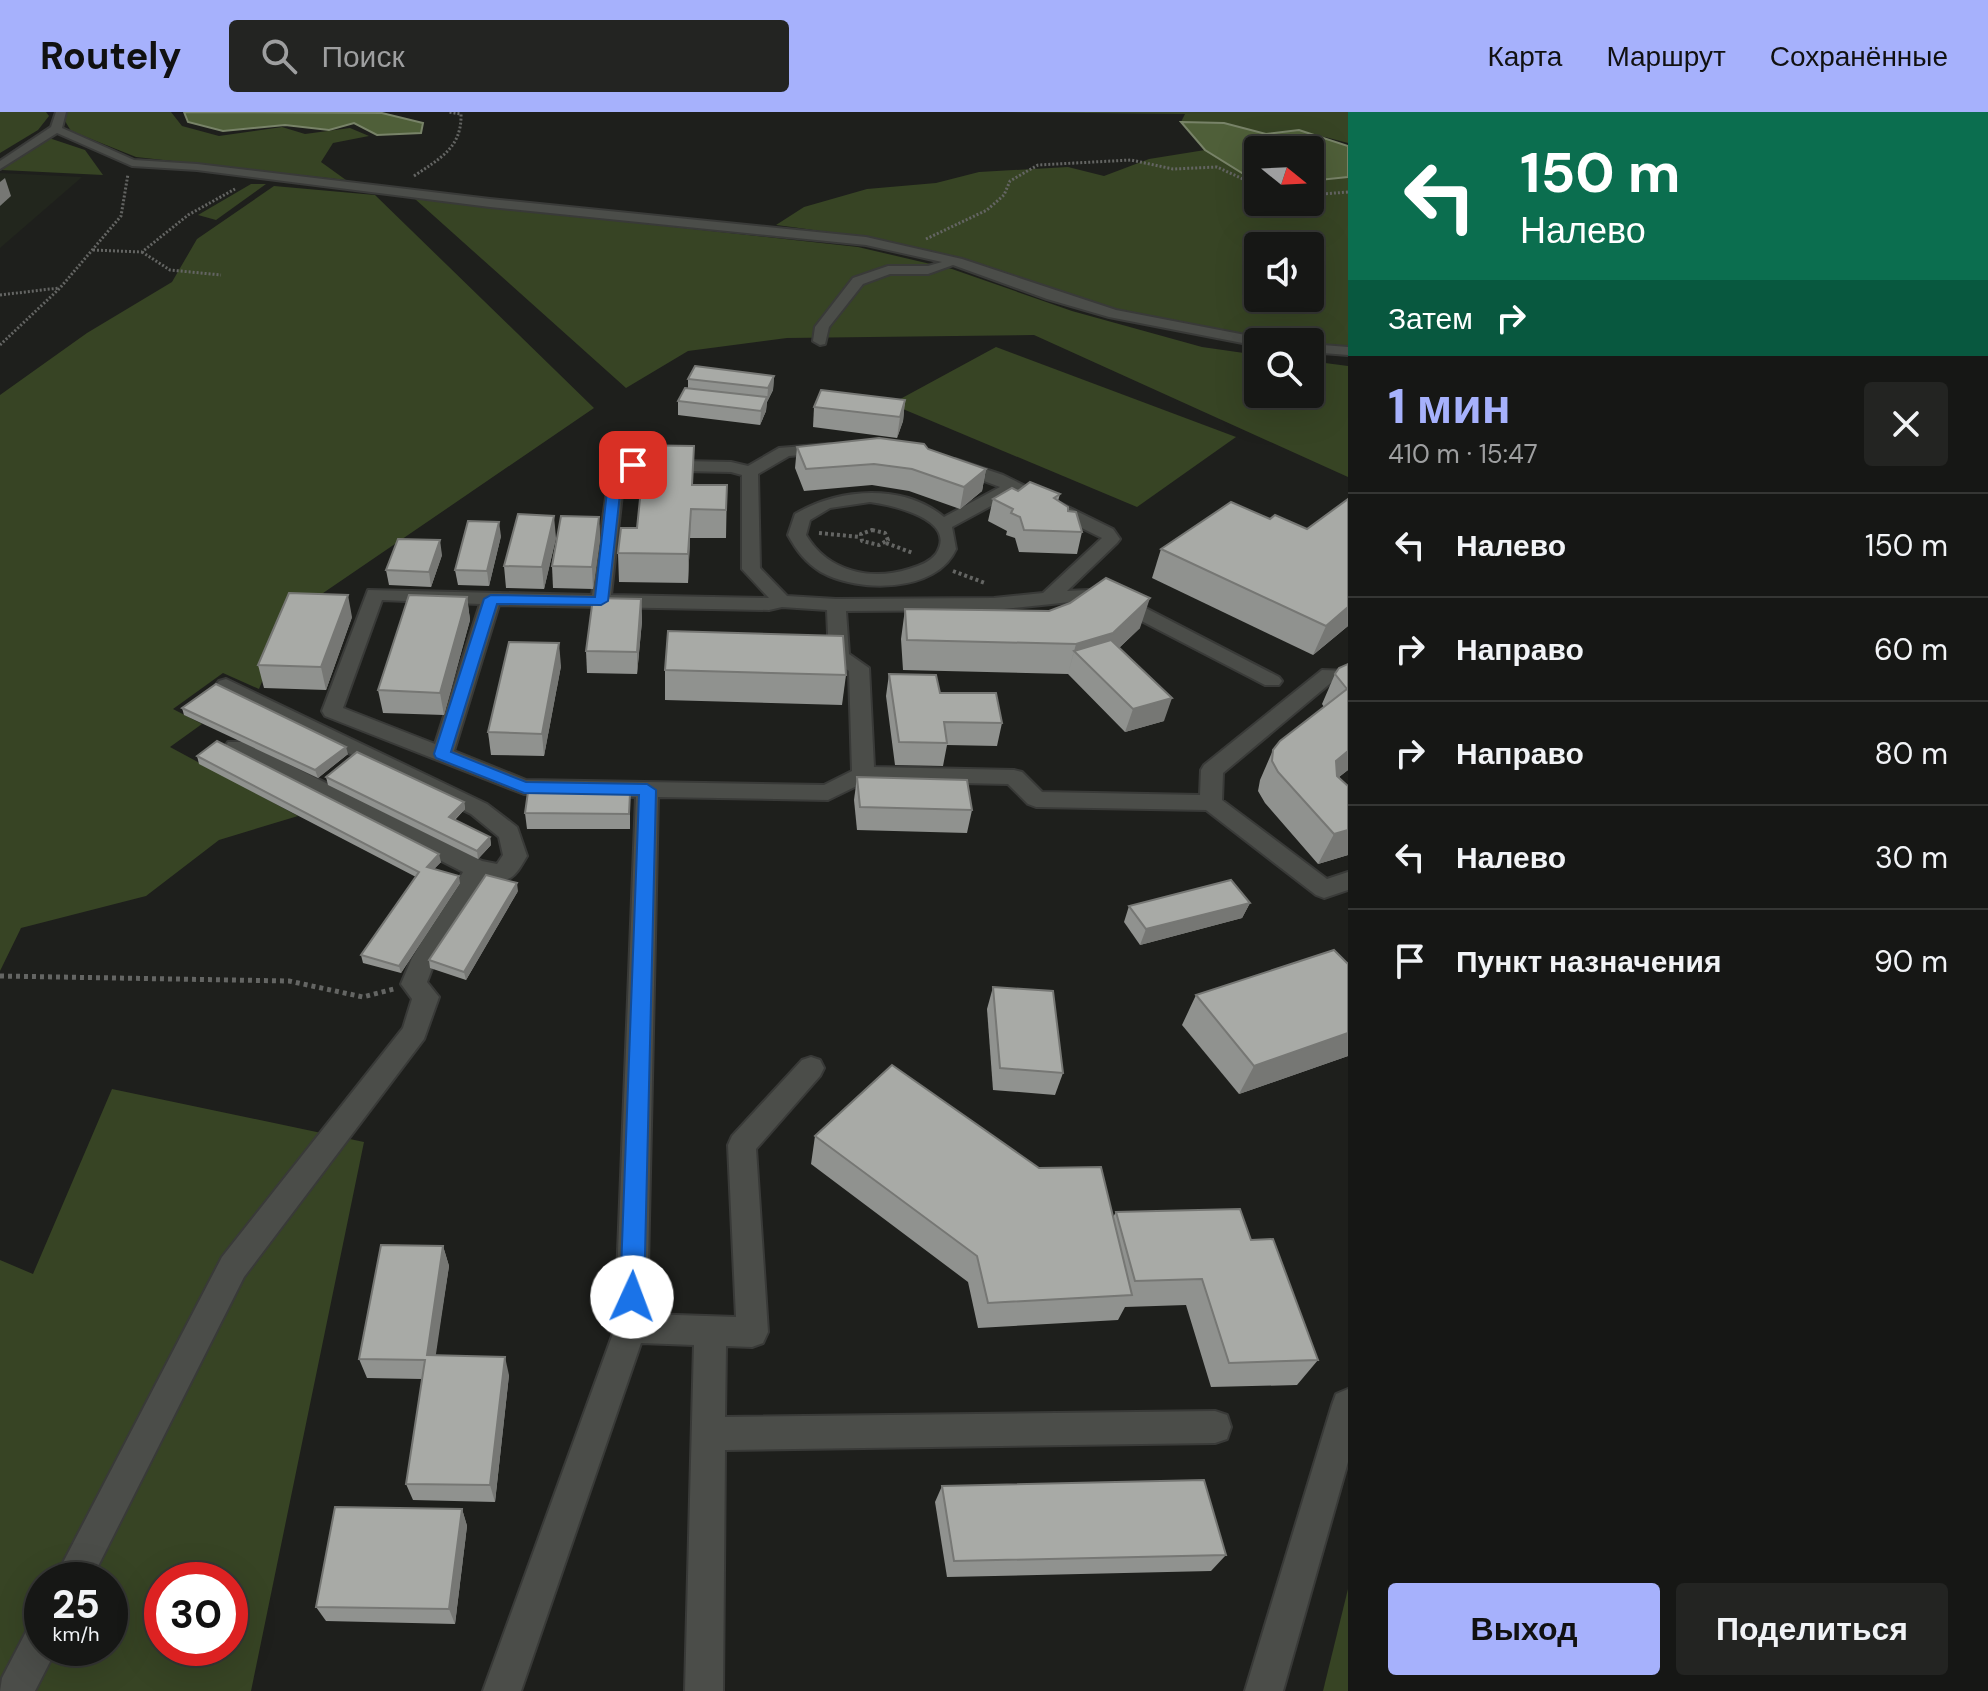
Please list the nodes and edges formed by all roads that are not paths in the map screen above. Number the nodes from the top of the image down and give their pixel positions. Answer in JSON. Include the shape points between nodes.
{"nodes":[{"id":1,"x":61,"y":112,"type":"edge"},
{"id":2,"x":56,"y":129,"type":"junction"},
{"id":3,"x":0,"y":166,"type":"edge"},
{"id":4,"x":957,"y":262,"type":"junction"},
{"id":5,"x":1244,"y":339,"type":"edge"},
{"id":6,"x":820,"y":341,"type":"dead end"},
{"id":7,"x":1324,"y":349,"type":"edge"},
{"id":8,"x":1348,"y":351,"type":"edge"},
{"id":9,"x":853,"y":447,"type":"edge"},
{"id":10,"x":941,"y":460,"type":"edge"},
{"id":11,"x":750,"y":472,"type":"junction"},
{"id":12,"x":1013,"y":487,"type":"junction"},
{"id":13,"x":941,"y":526,"type":"junction"},
{"id":14,"x":859,"y":578,"type":"junction"},
{"id":15,"x":491,"y":599,"type":"junction"},
{"id":16,"x":1048,"y":599,"type":"junction"},
{"id":17,"x":601,"y":601,"type":"junction"},
{"id":18,"x":782,"y":601,"type":"junction"},
{"id":19,"x":843,"y":605,"type":"junction"},
{"id":20,"x":1348,"y":677,"type":"edge"},
{"id":21,"x":1272,"y":681,"type":"dead end"},
{"id":22,"x":226,"y":685,"type":"edge"},
{"id":23,"x":236,"y":747,"type":"edge"},
{"id":24,"x":442,"y":754,"type":"junction"},
{"id":25,"x":863,"y":774,"type":"junction"},
{"id":26,"x":647,"y":790,"type":"junction"},
{"id":27,"x":1211,"y":803,"type":"junction"},
{"id":28,"x":477,"y":869,"type":"junction"},
{"id":29,"x":1348,"y":881,"type":"edge"},
{"id":30,"x":811,"y":1068,"type":"dead end"},
{"id":31,"x":631,"y":1328,"type":"junction"},
{"id":32,"x":710,"y":1332,"type":"junction"},
{"id":33,"x":1348,"y":1405,"type":"edge"},
{"id":34,"x":1215,"y":1427,"type":"dead end"},
{"id":35,"x":709,"y":1434,"type":"junction"},
{"id":36,"x":81,"y":1562,"type":"edge"},
{"id":37,"x":28,"y":1666,"type":"edge"},
{"id":38,"x":15,"y":1691,"type":"edge"},
{"id":39,"x":502,"y":1691,"type":"edge"},
{"id":40,"x":704,"y":1691,"type":"edge"},
{"id":41,"x":1264,"y":1691,"type":"edge"}],
"edges":[{"from":1,"to":2,"type":"street"},
{"from":2,"to":3,"type":"street"},
{"from":2,"to":4,"type":"street","via":[[132,163],[791,232]]},
{"from":4,"to":5,"type":"street","via":[[1114,314]]},
{"from":4,"to":6,"type":"street","via":[[928,270],[888,270],[858,281],[822,327]]},
{"from":7,"to":8,"type":"street"},
{"from":9,"to":11,"type":"street","via":[[785,451]]},
{"from":10,"to":12,"type":"street"},
{"from":11,"to":17,"type":"street","via":[[633,465],[616,474]]},
{"from":11,"to":18,"type":"street","via":[[751,569]]},
{"from":12,"to":13,"type":"street"},
{"from":12,"to":16,"type":"street","via":[[1111,539]]},
{"from":13,"to":14,"type":"street","via":[[949,541],[937,563],[903,578]]},
{"from":13,"to":14,"type":"street","via":[[916,507],[870,497],[826,503],[809,512],[797,531],[802,550],[825,567]]},
{"from":14,"to":19,"type":"street"},
{"from":15,"to":17,"type":"street"},
{"from":15,"to":24,"type":"street"},
{"from":15,"to":24,"type":"street","via":[[375,594],[332,711]]},
{"from":16,"to":19,"type":"street"},
{"from":16,"to":21,"type":"street","via":[[1102,593]]},
{"from":17,"to":18,"type":"street"},
{"from":18,"to":19,"type":"street"},
{"from":19,"to":25,"type":"street","via":[[839,657],[859,668]]},
{"from":20,"to":27,"type":"street","via":[[1329,674],[1212,770]]},
{"from":22,"to":28,"type":"street","via":[[479,809],[509,833],[515,856],[503,873]]},
{"from":23,"to":28,"type":"street"},
{"from":24,"to":26,"type":"street","via":[[524,787]]},
{"from":25,"to":26,"type":"street","via":[[828,793]]},
{"from":25,"to":27,"type":"street","via":[[1014,777],[1036,799]]},
{"from":26,"to":31,"type":"street"},
{"from":27,"to":29,"type":"street","via":[[1324,889]]},
{"from":28,"to":36,"type":"street","via":[[421,965],[414,984],[426,997],[415,1032],[233,1267]]},
{"from":30,"to":32,"type":"street","via":[[742,1145],[752,1332]]},
{"from":31,"to":32,"type":"street"},
{"from":31,"to":39,"type":"street"},
{"from":32,"to":35,"type":"street"},
{"from":33,"to":41,"type":"street"},
{"from":34,"to":35,"type":"street"},
{"from":35,"to":40,"type":"street"},
{"from":37,"to":38,"type":"street"}]}
